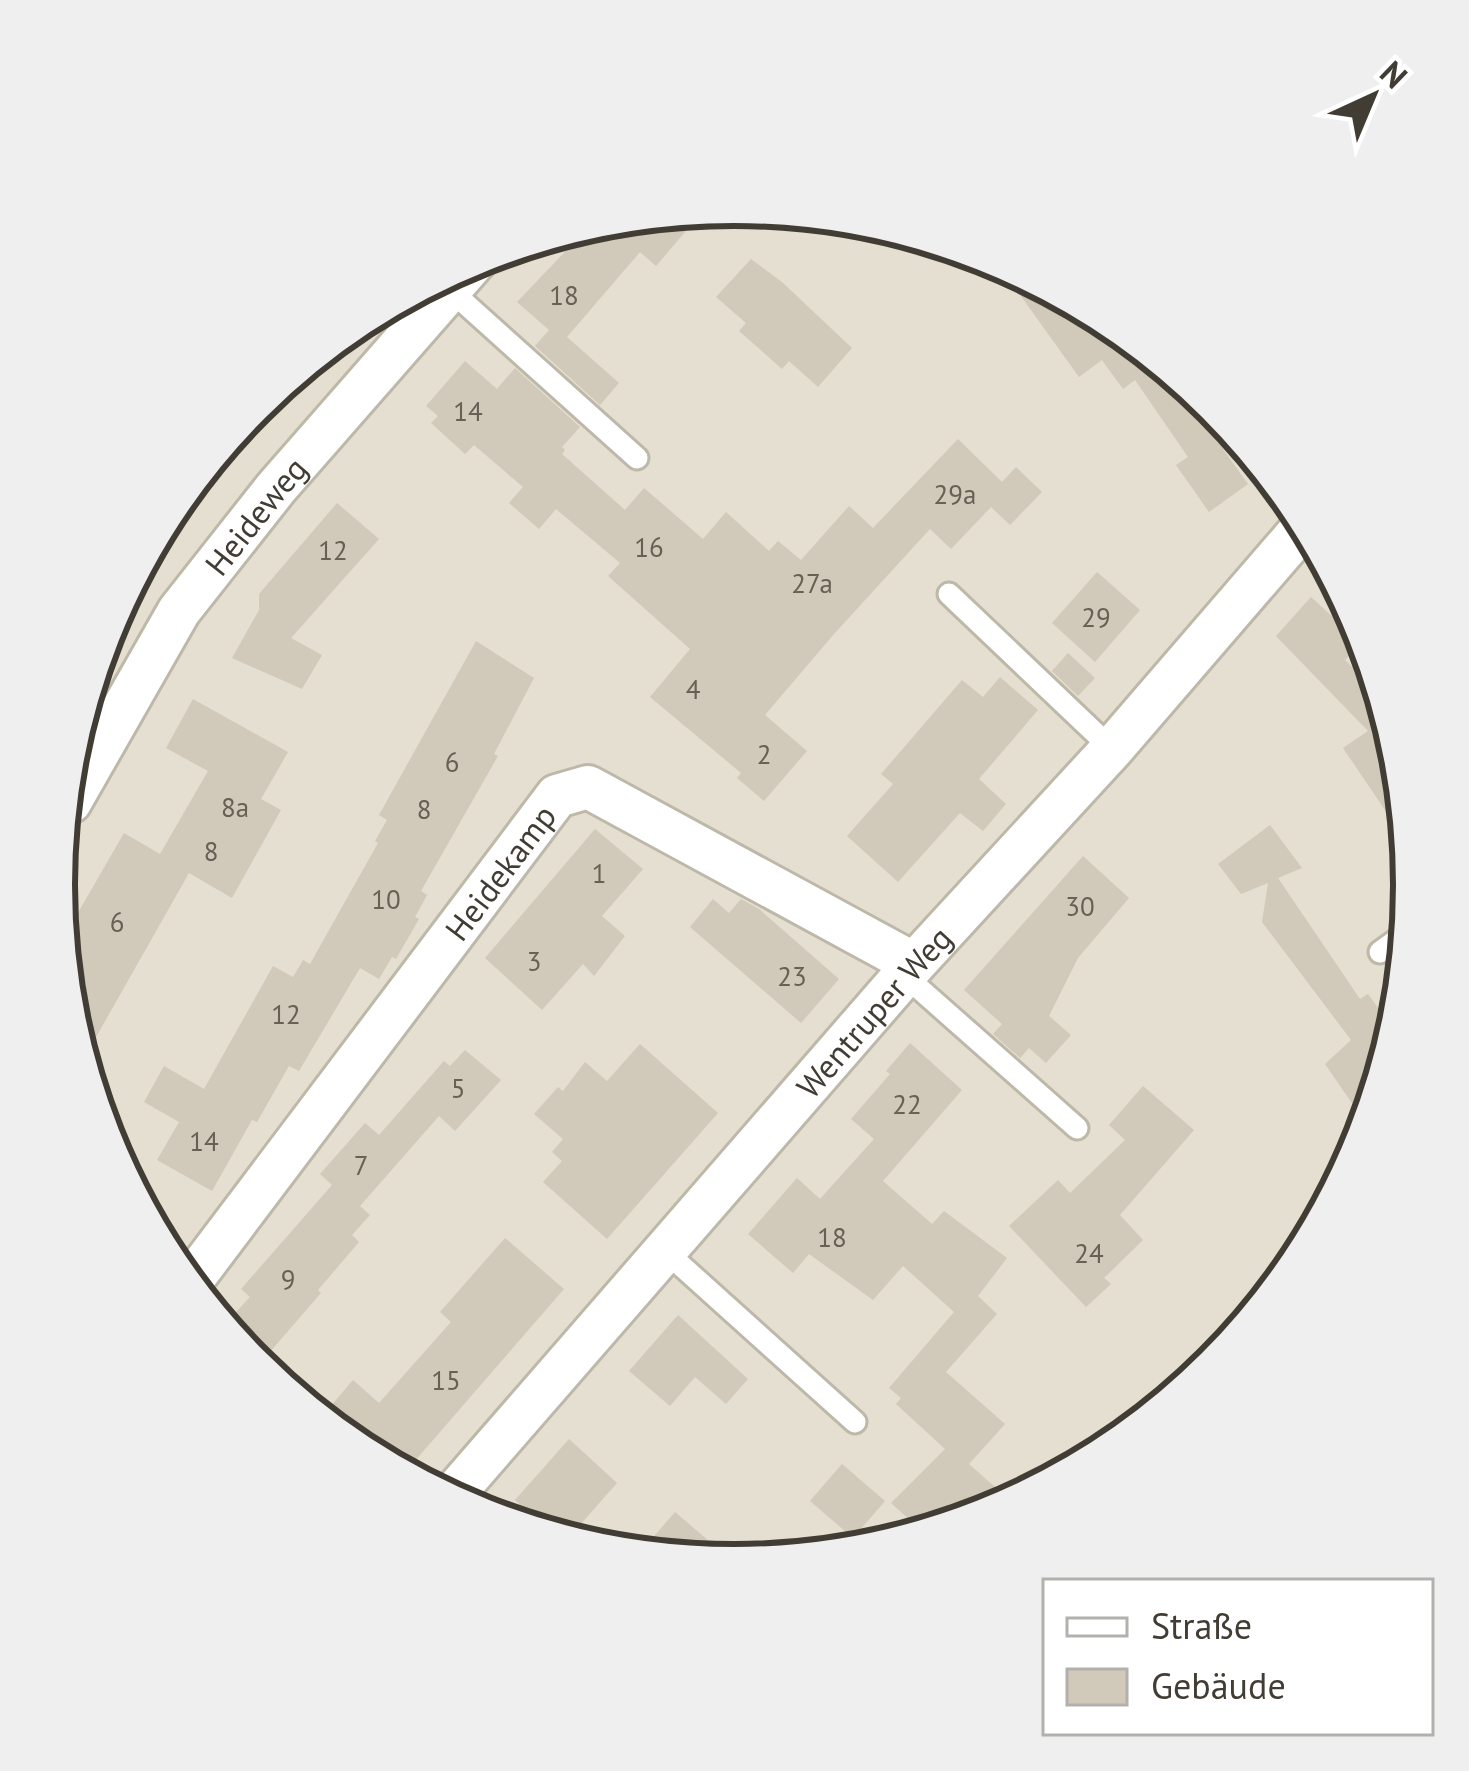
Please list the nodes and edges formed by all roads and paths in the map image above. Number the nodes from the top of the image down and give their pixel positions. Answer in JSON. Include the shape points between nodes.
{"nodes":[{"id":1,"x":451,"y":290,"type":"edge"},
{"id":2,"x":446,"y":293,"type":"edge"},
{"id":3,"x":637,"y":458,"type":"dead end"},
{"id":4,"x":1294,"y":537,"type":"edge"},
{"id":5,"x":950,"y":594,"type":"dead end"},
{"id":6,"x":1112,"y":749,"type":"junction"},
{"id":7,"x":85,"y":776,"type":"edge"},
{"id":8,"x":1391,"y":944,"type":"edge"},
{"id":9,"x":1380,"y":952,"type":"dead end"},
{"id":10,"x":909,"y":969,"type":"junction"},
{"id":11,"x":1077,"y":1128,"type":"dead end"},
{"id":12,"x":665,"y":1251,"type":"junction"},
{"id":13,"x":199,"y":1270,"type":"edge"},
{"id":14,"x":855,"y":1422,"type":"dead end"},
{"id":15,"x":461,"y":1485,"type":"edge"}],
"edges":[{"from":1,"to":3,"type":"lane"},
{"from":2,"to":7,"type":"street","name":"Heideweg","via":[[179,611]]},
{"from":4,"to":6,"type":"street","name":"Wentruper Weg"},
{"from":5,"to":6,"type":"lane"},
{"from":6,"to":10,"type":"street","name":"Wentruper Weg"},
{"from":8,"to":9,"type":"lane"},
{"from":10,"to":11,"type":"lane"},
{"from":10,"to":12,"type":"street","name":"Wentruper Weg"},
{"from":10,"to":13,"type":"street","name":"Heidekamp","via":[[588,787],[556,796]]},
{"from":12,"to":14,"type":"lane"},
{"from":12,"to":15,"type":"street","name":"Wentruper Weg"}]}
